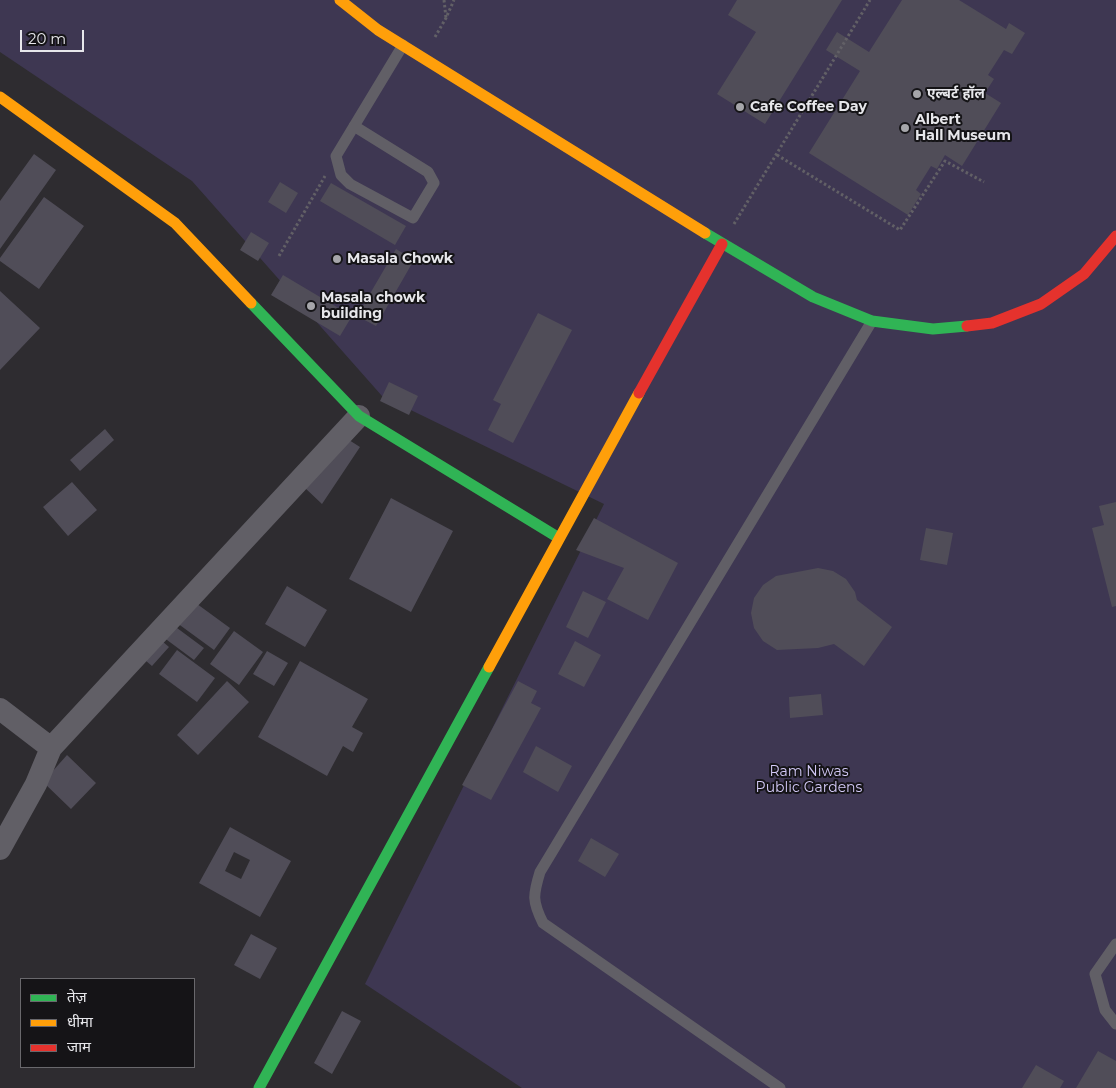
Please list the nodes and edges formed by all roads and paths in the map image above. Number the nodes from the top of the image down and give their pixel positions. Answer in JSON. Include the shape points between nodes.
{"nodes":[{"id":1,"x":340,"y":0,"type":"edge"},
{"id":2,"x":444,"y":0,"type":"edge"},
{"id":3,"x":454,"y":0,"type":"edge"},
{"id":4,"x":870,"y":0,"type":"edge"},
{"id":5,"x":446,"y":18,"type":"junction"},
{"id":6,"x":403,"y":46,"type":"junction"},
{"id":7,"x":422,"y":58,"type":"junction"},
{"id":8,"x":0,"y":97,"type":"edge"},
{"id":9,"x":354,"y":126,"type":"junction"},
{"id":10,"x":777,"y":154,"type":"junction"},
{"id":11,"x":336,"y":156,"type":"junction"},
{"id":12,"x":984,"y":182,"type":"dead end"},
{"id":13,"x":1116,"y":236,"type":"edge"},
{"id":14,"x":722,"y":244,"type":"junction"},
{"id":15,"x":279,"y":256,"type":"dead end"},
{"id":16,"x":872,"y":321,"type":"junction"},
{"id":17,"x":359,"y":416,"type":"junction"},
{"id":18,"x":559,"y":538,"type":"junction"},
{"id":19,"x":0,"y":709,"type":"edge"},
{"id":20,"x":51,"y":748,"type":"junction"},
{"id":21,"x":0,"y":849,"type":"edge"},
{"id":22,"x":1116,"y":944,"type":"edge"},
{"id":23,"x":1116,"y":1024,"type":"edge"},
{"id":24,"x":259,"y":1088,"type":"edge"},
{"id":25,"x":780,"y":1088,"type":"edge"}],
"edges":[{"from":1,"to":6,"type":"street"},
{"from":2,"to":5,"type":"path"},
{"from":3,"to":5,"type":"path"},
{"from":4,"to":10,"type":"path"},
{"from":5,"to":7,"type":"path"},
{"from":6,"to":7,"type":"street"},
{"from":6,"to":9,"type":"lane"},
{"from":7,"to":14,"type":"street"},
{"from":8,"to":17,"type":"street","via":[[175,223]]},
{"from":9,"to":11,"type":"lane"},
{"from":9,"to":11,"type":"lane","via":[[428,172],[434,183],[413,218],[350,184],[341,175]]},
{"from":10,"to":12,"type":"path","via":[[900,230],[945,160]]},
{"from":10,"to":14,"type":"path"},
{"from":11,"to":15,"type":"path"},
{"from":13,"to":16,"type":"street","via":[[1084,274],[1041,304],[992,323],[933,330]]},
{"from":14,"to":16,"type":"street","via":[[813,297]]},
{"from":14,"to":18,"type":"street"},
{"from":16,"to":25,"type":"lane","via":[[540,872],[534,892],[535,908],[543,923]]},
{"from":17,"to":18,"type":"street"},
{"from":17,"to":20,"type":"street"},
{"from":18,"to":24,"type":"street"},
{"from":19,"to":20,"type":"street"},
{"from":20,"to":21,"type":"street","via":[[36,784]]},
{"from":22,"to":23,"type":"lane","via":[[1095,974],[1105,1010]]}]}
